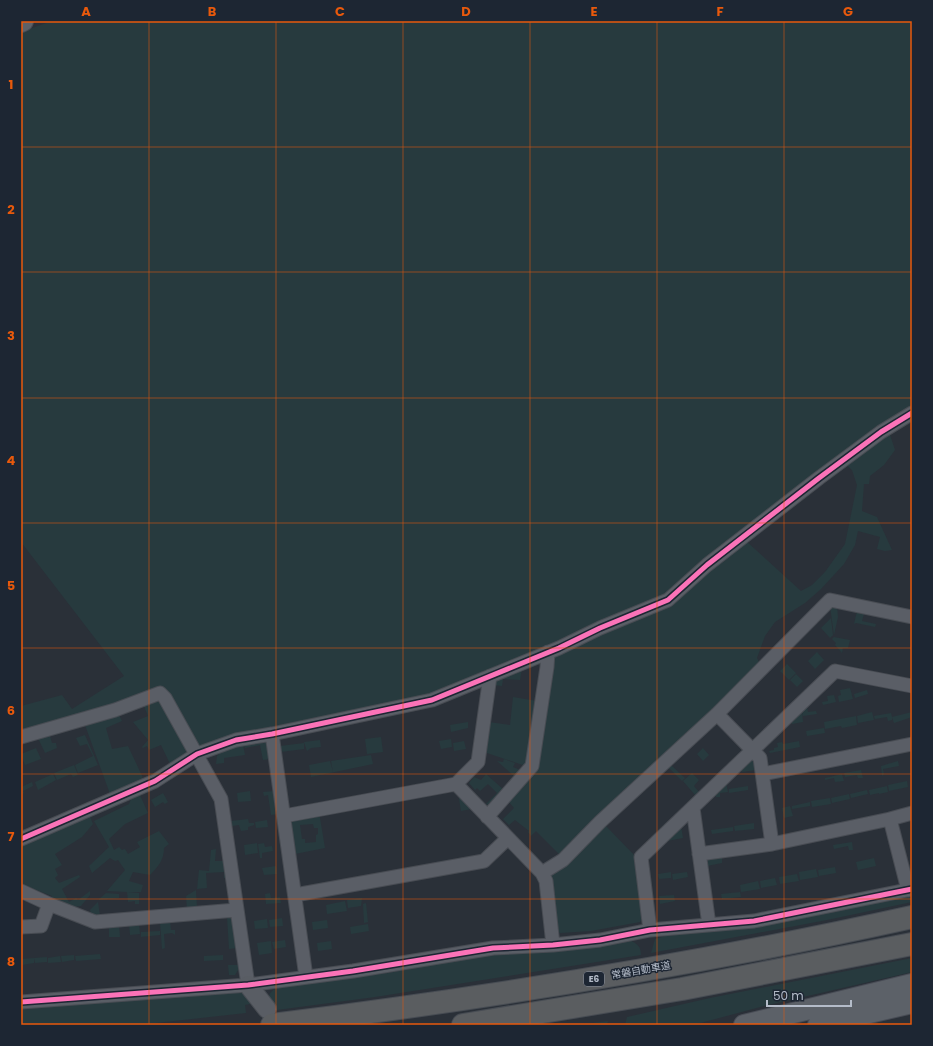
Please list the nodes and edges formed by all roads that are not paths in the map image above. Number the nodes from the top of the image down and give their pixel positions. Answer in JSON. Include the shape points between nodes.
{"nodes":[{"id":1,"x":912,"y":413,"type":"edge"},
{"id":2,"x":912,"y":617,"type":"edge"},
{"id":3,"x":548,"y":652,"type":"junction"},
{"id":4,"x":490,"y":676,"type":"junction"},
{"id":5,"x":912,"y":686,"type":"edge"},
{"id":6,"x":717,"y":714,"type":"junction"},
{"id":7,"x":272,"y":734,"type":"junction"},
{"id":8,"x":21,"y":737,"type":"edge"},
{"id":9,"x":912,"y":744,"type":"edge"},
{"id":10,"x":752,"y":750,"type":"junction"},
{"id":11,"x":197,"y":754,"type":"junction"},
{"id":12,"x":763,"y":774,"type":"junction"},
{"id":13,"x":456,"y":784,"type":"junction"},
{"id":14,"x":693,"y":808,"type":"junction"},
{"id":15,"x":912,"y":813,"type":"edge"},
{"id":16,"x":284,"y":816,"type":"junction"},
{"id":17,"x":487,"y":817,"type":"junction"},
{"id":18,"x":890,"y":819,"type":"junction"},
{"id":19,"x":508,"y":838,"type":"junction"},
{"id":20,"x":21,"y":839,"type":"edge"},
{"id":21,"x":772,"y":844,"type":"junction"},
{"id":22,"x":699,"y":854,"type":"junction"},
{"id":23,"x":542,"y":873,"type":"junction"},
{"id":24,"x":910,"y":889,"type":"edge"},
{"id":25,"x":21,"y":890,"type":"edge"},
{"id":26,"x":295,"y":895,"type":"junction"},
{"id":27,"x":50,"y":904,"type":"junction"},
{"id":28,"x":236,"y":910,"type":"junction"},
{"id":29,"x":912,"y":917,"type":"edge"},
{"id":30,"x":709,"y":925,"type":"junction"},
{"id":31,"x":21,"y":927,"type":"edge"},
{"id":32,"x":650,"y":930,"type":"junction"},
{"id":33,"x":912,"y":944,"type":"edge"},
{"id":34,"x":553,"y":945,"type":"junction"},
{"id":35,"x":306,"y":977,"type":"junction"},
{"id":36,"x":912,"y":984,"type":"edge"},
{"id":37,"x":248,"y":985,"type":"junction"},
{"id":38,"x":21,"y":1002,"type":"edge"},
{"id":39,"x":912,"y":1004,"type":"edge"},
{"id":40,"x":270,"y":1017,"type":"edge"},
{"id":41,"x":462,"y":1025,"type":"edge"},
{"id":42,"x":744,"y":1025,"type":"edge"},
{"id":43,"x":818,"y":1025,"type":"edge"}],
"edges":[{"from":1,"to":3,"type":"street","via":[[881,432],[819,478],[707,565],[668,600]]},
{"from":2,"to":6,"type":"street","via":[[830,600]]},
{"from":3,"to":4,"type":"street"},
{"from":3,"to":17,"type":"street","via":[[532,766]]},
{"from":4,"to":7,"type":"street","via":[[432,700]]},
{"from":4,"to":13,"type":"street","via":[[478,762]]},
{"from":5,"to":10,"type":"street","via":[[835,671]]},
{"from":6,"to":10,"type":"street"},
{"from":6,"to":23,"type":"street","via":[[600,822],[563,860]]},
{"from":7,"to":11,"type":"street","via":[[236,740]]},
{"from":7,"to":16,"type":"street"},
{"from":8,"to":11,"type":"street","via":[[115,710],[160,693]]},
{"from":9,"to":12,"type":"street"},
{"from":10,"to":12,"type":"street","via":[[760,758]]},
{"from":10,"to":14,"type":"street"},
{"from":11,"to":20,"type":"street","via":[[155,781]]},
{"from":11,"to":28,"type":"street","via":[[221,799]]},
{"from":12,"to":21,"type":"street"},
{"from":13,"to":16,"type":"street"},
{"from":13,"to":17,"type":"street"},
{"from":14,"to":22,"type":"street"},
{"from":14,"to":32,"type":"street","via":[[640,857]]},
{"from":15,"to":18,"type":"street"},
{"from":16,"to":26,"type":"street"},
{"from":17,"to":19,"type":"street"},
{"from":18,"to":21,"type":"street"},
{"from":18,"to":24,"type":"street"},
{"from":19,"to":23,"type":"street"},
{"from":19,"to":26,"type":"street","via":[[484,861]]},
{"from":21,"to":22,"type":"street"},
{"from":22,"to":30,"type":"street"},
{"from":23,"to":34,"type":"street","via":[[546,881]]},
{"from":24,"to":30,"type":"street","via":[[754,921]]},
{"from":25,"to":27,"type":"street"},
{"from":26,"to":35,"type":"street"},
{"from":27,"to":28,"type":"street","via":[[95,922]]},
{"from":27,"to":31,"type":"street","via":[[41,926]]},
{"from":28,"to":37,"type":"street"},
{"from":29,"to":40,"type":"highway","name":"常磐自動車道","number":"E6","via":[[690,962],[539,988],[399,1009]]},
{"from":30,"to":32,"type":"street"},
{"from":32,"to":34,"type":"street","via":[[600,940]]},
{"from":33,"to":41,"type":"highway","via":[[682,989]]},
{"from":34,"to":35,"type":"street","via":[[493,948]]},
{"from":35,"to":37,"type":"street"},
{"from":36,"to":42,"type":"main road"},
{"from":37,"to":38,"type":"street"},
{"from":37,"to":40,"type":"street"},
{"from":39,"to":43,"type":"main road"}]}
